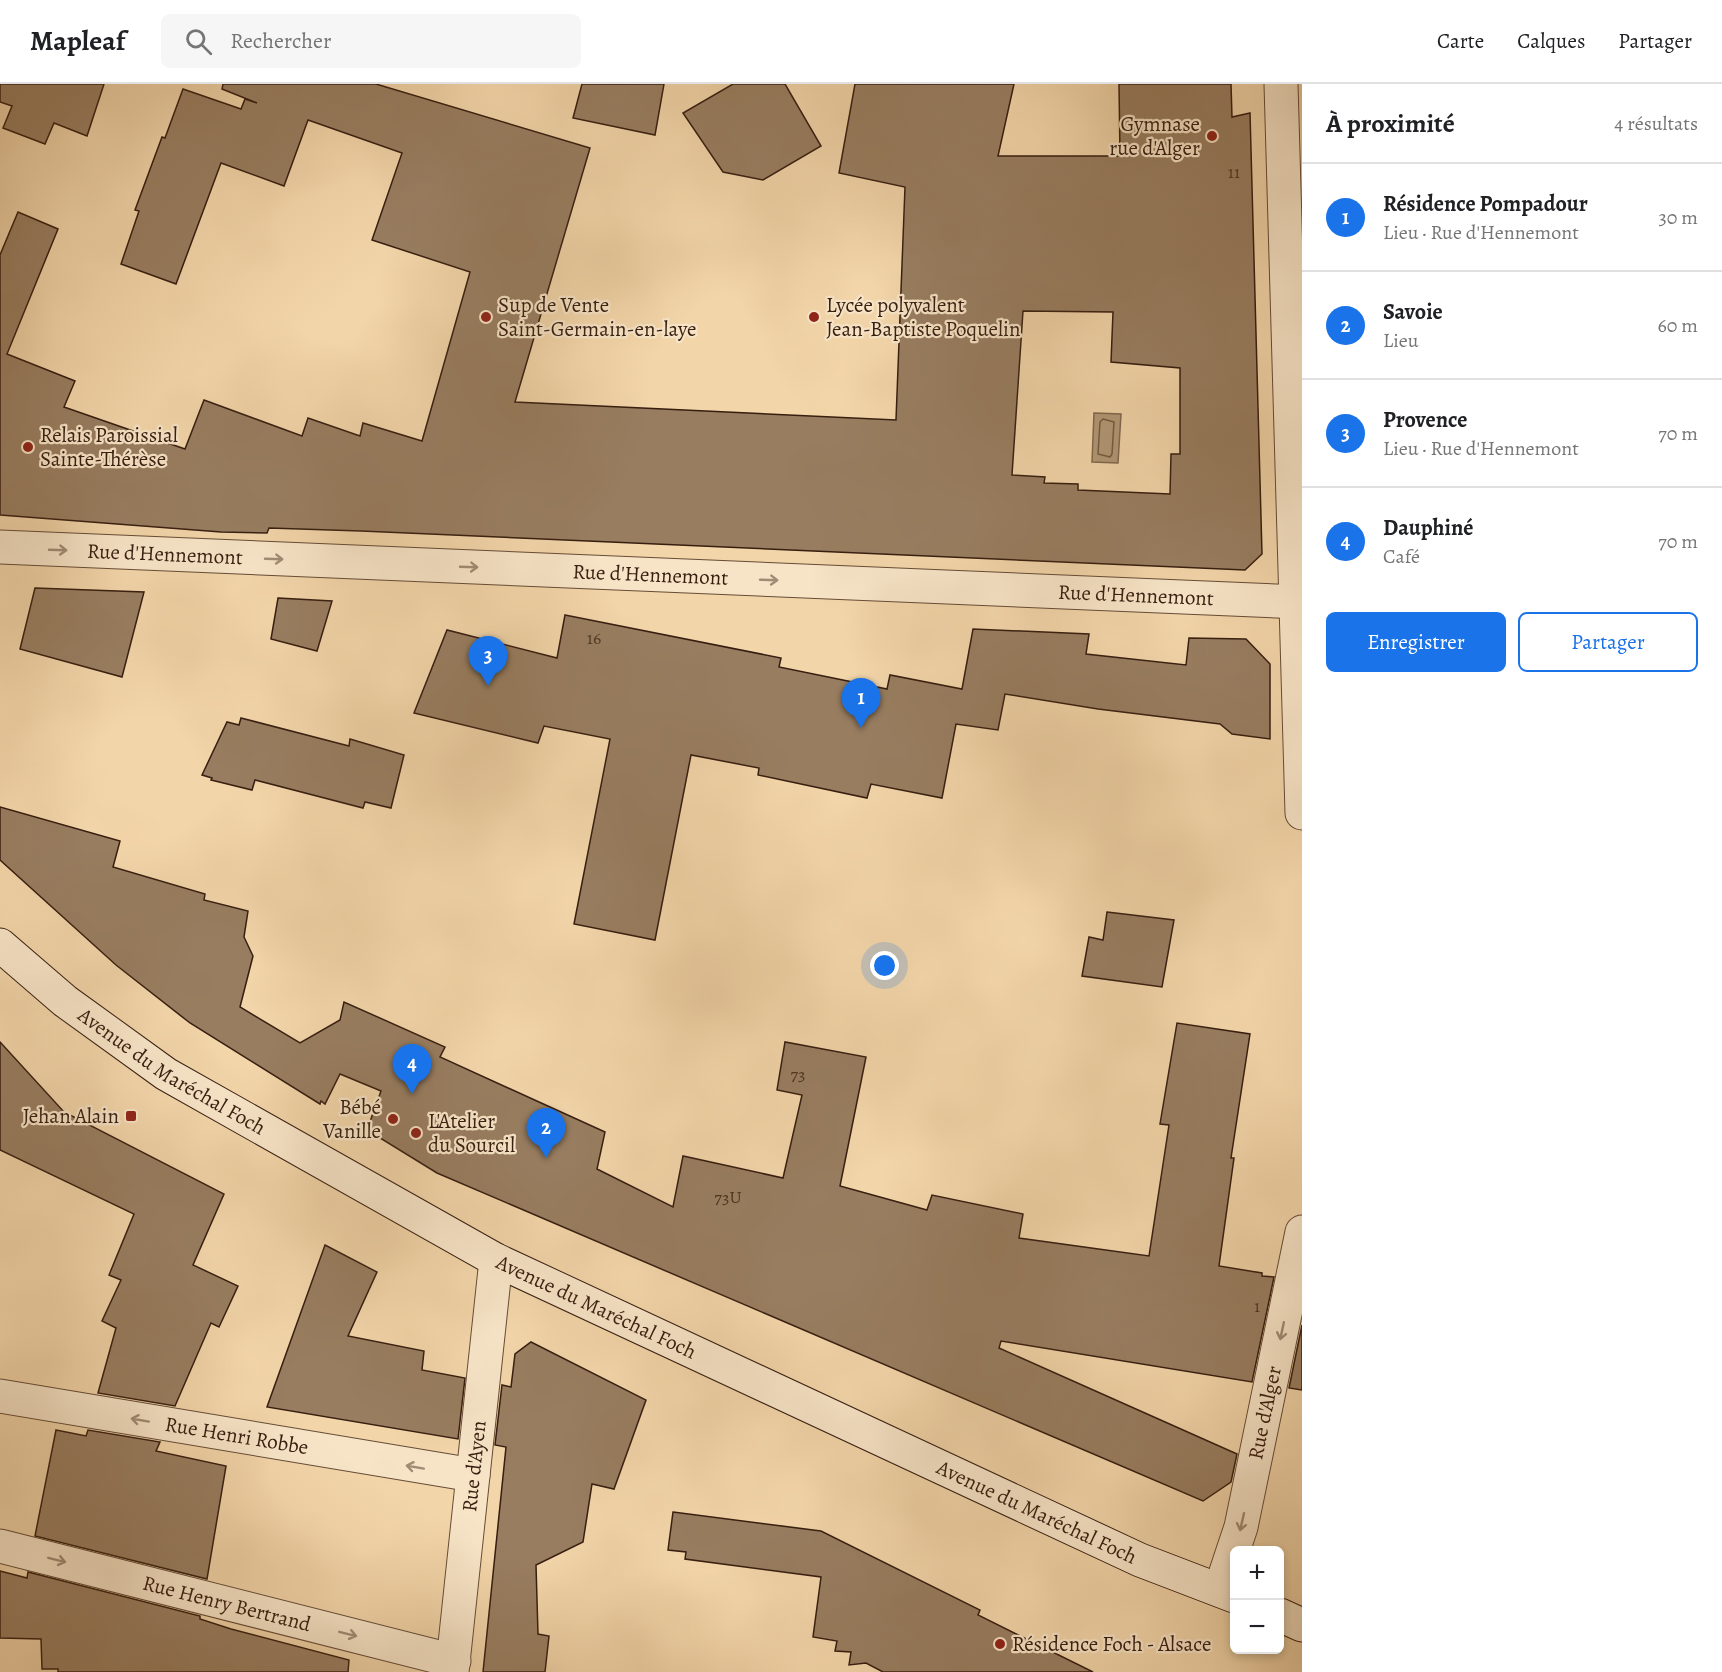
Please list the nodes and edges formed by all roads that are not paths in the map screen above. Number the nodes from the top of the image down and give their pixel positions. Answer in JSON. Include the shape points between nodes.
{"nodes":[{"id":1,"x":1281,"y":84,"type":"edge"},
{"id":2,"x":0,"y":547,"type":"edge"},
{"id":3,"x":1299,"y":602,"type":"edge"},
{"id":4,"x":1302,"y":813,"type":"edge"},
{"id":5,"x":0,"y":945,"type":"edge"},
{"id":6,"x":1302,"y":1232,"type":"edge"},
{"id":7,"x":495,"y":1260,"type":"junction"},
{"id":8,"x":0,"y":1396,"type":"edge"},
{"id":9,"x":473,"y":1475,"type":"junction"},
{"id":10,"x":0,"y":1546,"type":"edge"},
{"id":11,"x":1227,"y":1593,"type":"edge"},
{"id":12,"x":1284,"y":1617,"type":"edge"},
{"id":13,"x":1302,"y":1625,"type":"edge"},
{"id":14,"x":453,"y":1666,"type":"edge"}],
"edges":[{"from":1,"to":3,"type":"street"},
{"from":2,"to":3,"type":"street","name":"Rue d'Hennemont","one_way":true},
{"from":3,"to":4,"type":"street"},
{"from":5,"to":7,"type":"street","name":"Avenue du Maréchal Foch","via":[[65,1001],[166,1074]]},
{"from":6,"to":11,"type":"street","name":"Rue d'Alger","one_way":true},
{"from":7,"to":9,"type":"street","name":"Rue d'Ayen"},
{"from":7,"to":11,"type":"street","name":"Avenue du Maréchal Foch","via":[[1140,1560]]},
{"from":9,"to":8,"type":"street","name":"Rue Henri Robbe","one_way":true},
{"from":9,"to":14,"type":"street","name":"Rue d'Ayen"},
{"from":10,"to":14,"type":"street","name":"Rue Henry Bertrand","one_way":true},
{"from":12,"to":13,"type":"street"}]}
